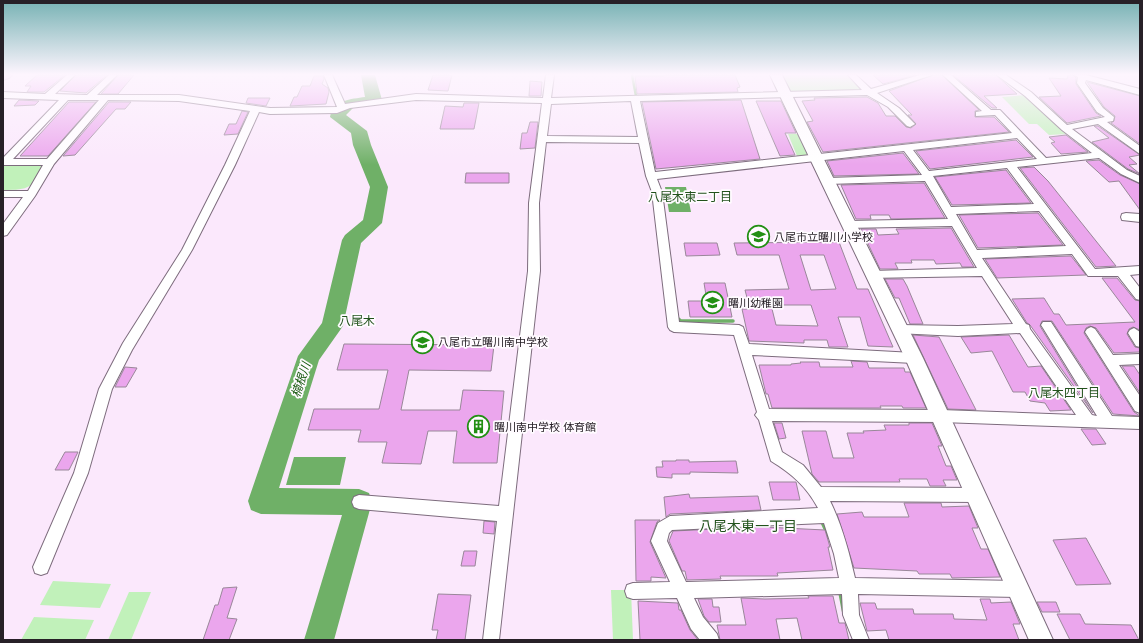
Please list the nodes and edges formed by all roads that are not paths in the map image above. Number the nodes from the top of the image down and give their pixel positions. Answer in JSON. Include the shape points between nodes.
{"nodes":[{"id":1,"x":58,"y":105,"type":"edge"},
{"id":2,"x":99,"y":105,"type":"edge"},
{"id":3,"x":233,"y":105,"type":"edge"},
{"id":4,"x":341,"y":105,"type":"edge"},
{"id":5,"x":360,"y":105,"type":"edge"},
{"id":6,"x":546,"y":105,"type":"edge"},
{"id":7,"x":636,"y":105,"type":"edge"},
{"id":8,"x":791,"y":105,"type":"edge"},
{"id":9,"x":891,"y":105,"type":"edge"},
{"id":10,"x":980,"y":105,"type":"edge"},
{"id":11,"x":1040,"y":105,"type":"edge"},
{"id":12,"x":1096,"y":105,"type":"edge"},
{"id":13,"x":256,"y":108,"type":"junction"},
{"id":14,"x":342,"y":108,"type":"junction"},
{"id":15,"x":989,"y":113,"type":"junction"},
{"id":16,"x":979,"y":114,"type":"dead end"},
{"id":17,"x":1102,"y":122,"type":"junction"},
{"id":18,"x":910,"y":124,"type":"dead end"},
{"id":19,"x":1065,"y":128,"type":"junction"},
{"id":20,"x":1020,"y":135,"type":"junction"},
{"id":21,"x":542,"y":139,"type":"junction"},
{"id":22,"x":643,"y":140,"type":"junction"},
{"id":23,"x":907,"y":148,"type":"junction"},
{"id":24,"x":1140,"y":151,"type":"edge"},
{"id":25,"x":1101,"y":155,"type":"junction"},
{"id":26,"x":816,"y":158,"type":"junction"},
{"id":27,"x":1044,"y":161,"type":"junction"},
{"id":28,"x":4,"y":162,"type":"edge"},
{"id":29,"x":50,"y":162,"type":"junction"},
{"id":30,"x":1010,"y":165,"type":"junction"},
{"id":31,"x":651,"y":176,"type":"junction"},
{"id":32,"x":927,"y":176,"type":"junction"},
{"id":33,"x":1140,"y":180,"type":"edge"},
{"id":34,"x":828,"y":181,"type":"junction"},
{"id":35,"x":3,"y":194,"type":"edge"},
{"id":36,"x":31,"y":194,"type":"junction"},
{"id":37,"x":1042,"y":207,"type":"junction"},
{"id":38,"x":948,"y":211,"type":"junction"},
{"id":39,"x":1126,"y":217,"type":"dead end"},
{"id":40,"x":1140,"y":218,"type":"edge"},
{"id":41,"x":954,"y":222,"type":"junction"},
{"id":42,"x":849,"y":224,"type":"junction"},
{"id":43,"x":3,"y":232,"type":"edge"},
{"id":44,"x":1075,"y":250,"type":"junction"},
{"id":45,"x":974,"y":254,"type":"junction"},
{"id":46,"x":1140,"y":270,"type":"edge"},
{"id":47,"x":1121,"y":271,"type":"junction"},
{"id":48,"x":985,"y":272,"type":"junction"},
{"id":49,"x":872,"y":275,"type":"junction"},
{"id":50,"x":1140,"y":296,"type":"edge"},
{"id":51,"x":1047,"y":326,"type":"dead end"},
{"id":52,"x":1025,"y":328,"type":"junction"},
{"id":53,"x":900,"y":330,"type":"junction"},
{"id":54,"x":1092,"y":332,"type":"dead end"},
{"id":55,"x":744,"y":349,"type":"junction"},
{"id":56,"x":914,"y":358,"type":"junction"},
{"id":57,"x":1110,"y":360,"type":"junction"},
{"id":58,"x":1140,"y":360,"type":"edge"},
{"id":59,"x":1140,"y":407,"type":"edge"},
{"id":60,"x":762,"y":415,"type":"junction"},
{"id":61,"x":941,"y":416,"type":"junction"},
{"id":62,"x":1088,"y":421,"type":"junction"},
{"id":63,"x":1108,"y":422,"type":"junction"},
{"id":64,"x":1140,"y":422,"type":"edge"},
{"id":65,"x":818,"y":494,"type":"junction"},
{"id":66,"x":977,"y":495,"type":"junction"},
{"id":67,"x":359,"y":502,"type":"dead end"},
{"id":68,"x":506,"y":514,"type":"junction"},
{"id":69,"x":829,"y":515,"type":"junction"},
{"id":70,"x":41,"y":567,"type":"dead end"},
{"id":71,"x":849,"y":586,"type":"junction"},
{"id":72,"x":1019,"y":589,"type":"junction"},
{"id":73,"x":683,"y":590,"type":"junction"},
{"id":74,"x":633,"y":591,"type":"dead end"},
{"id":75,"x":491,"y":640,"type":"edge"},
{"id":76,"x":711,"y":640,"type":"edge"},
{"id":77,"x":861,"y":640,"type":"edge"},
{"id":78,"x":1041,"y":640,"type":"edge"}],
"edges":[{"from":1,"to":28,"type":"street"},
{"from":2,"to":29,"type":"street"},
{"from":3,"to":13,"type":"street"},
{"from":4,"to":14,"type":"street"},
{"from":5,"to":14,"type":"street"},
{"from":6,"to":21,"type":"street"},
{"from":7,"to":22,"type":"street"},
{"from":8,"to":26,"type":"street"},
{"from":9,"to":18,"type":"street"},
{"from":10,"to":15,"type":"street"},
{"from":11,"to":19,"type":"street"},
{"from":12,"to":17,"type":"street","via":[[1110,117]]},
{"from":13,"to":14,"type":"street","via":[[270,111]]},
{"from":13,"to":70,"type":"street","via":[[188,250],[127,347],[106,389],[81,473]]},
{"from":15,"to":16,"type":"street"},
{"from":15,"to":20,"type":"street","via":[[997,112]]},
{"from":17,"to":19,"type":"street"},
{"from":17,"to":24,"type":"street"},
{"from":19,"to":25,"type":"street"},
{"from":20,"to":23,"type":"street"},
{"from":20,"to":27,"type":"street"},
{"from":21,"to":22,"type":"street"},
{"from":21,"to":68,"type":"street","via":[[534,203],[534,272]]},
{"from":22,"to":31,"type":"street"},
{"from":23,"to":26,"type":"street"},
{"from":23,"to":32,"type":"street"},
{"from":25,"to":27,"type":"street"},
{"from":25,"to":33,"type":"street"},
{"from":26,"to":31,"type":"street"},
{"from":26,"to":34,"type":"street"},
{"from":27,"to":30,"type":"street"},
{"from":28,"to":29,"type":"street"},
{"from":29,"to":36,"type":"street"},
{"from":30,"to":32,"type":"street"},
{"from":30,"to":37,"type":"street"},
{"from":31,"to":55,"type":"street","via":[[657,192],[674,327],[738,330]]},
{"from":32,"to":34,"type":"street"},
{"from":32,"to":38,"type":"street"},
{"from":34,"to":42,"type":"street"},
{"from":35,"to":36,"type":"street"},
{"from":36,"to":43,"type":"street"},
{"from":37,"to":38,"type":"street"},
{"from":37,"to":44,"type":"street"},
{"from":38,"to":41,"type":"street"},
{"from":39,"to":40,"type":"street"},
{"from":41,"to":42,"type":"street"},
{"from":41,"to":45,"type":"street"},
{"from":42,"to":49,"type":"street"},
{"from":44,"to":45,"type":"street"},
{"from":44,"to":47,"type":"street","via":[[1092,273]]},
{"from":45,"to":48,"type":"street"},
{"from":46,"to":47,"type":"street"},
{"from":47,"to":50,"type":"street"},
{"from":48,"to":49,"type":"street"},
{"from":48,"to":52,"type":"street"},
{"from":49,"to":53,"type":"street"},
{"from":51,"to":63,"type":"street"},
{"from":52,"to":53,"type":"street"},
{"from":52,"to":62,"type":"street"},
{"from":53,"to":56,"type":"street"},
{"from":54,"to":57,"type":"street"},
{"from":55,"to":56,"type":"street"},
{"from":55,"to":60,"type":"street"},
{"from":56,"to":61,"type":"street"},
{"from":57,"to":58,"type":"street"},
{"from":57,"to":59,"type":"street"},
{"from":60,"to":61,"type":"street"},
{"from":60,"to":65,"type":"street","via":[[776,456],[798,470]]},
{"from":61,"to":62,"type":"street"},
{"from":61,"to":66,"type":"street"},
{"from":62,"to":63,"type":"street"},
{"from":63,"to":64,"type":"street"},
{"from":65,"to":66,"type":"street"},
{"from":65,"to":69,"type":"street"},
{"from":66,"to":72,"type":"street"},
{"from":67,"to":68,"type":"street"},
{"from":68,"to":75,"type":"street"},
{"from":69,"to":71,"type":"street"},
{"from":69,"to":73,"type":"street","via":[[670,523],[663,528],[660,541]]},
{"from":71,"to":72,"type":"street"},
{"from":71,"to":73,"type":"street"},
{"from":71,"to":77,"type":"street","via":[[851,615]]},
{"from":72,"to":78,"type":"street"},
{"from":73,"to":74,"type":"street"},
{"from":73,"to":76,"type":"street","via":[[697,623]]}]}
